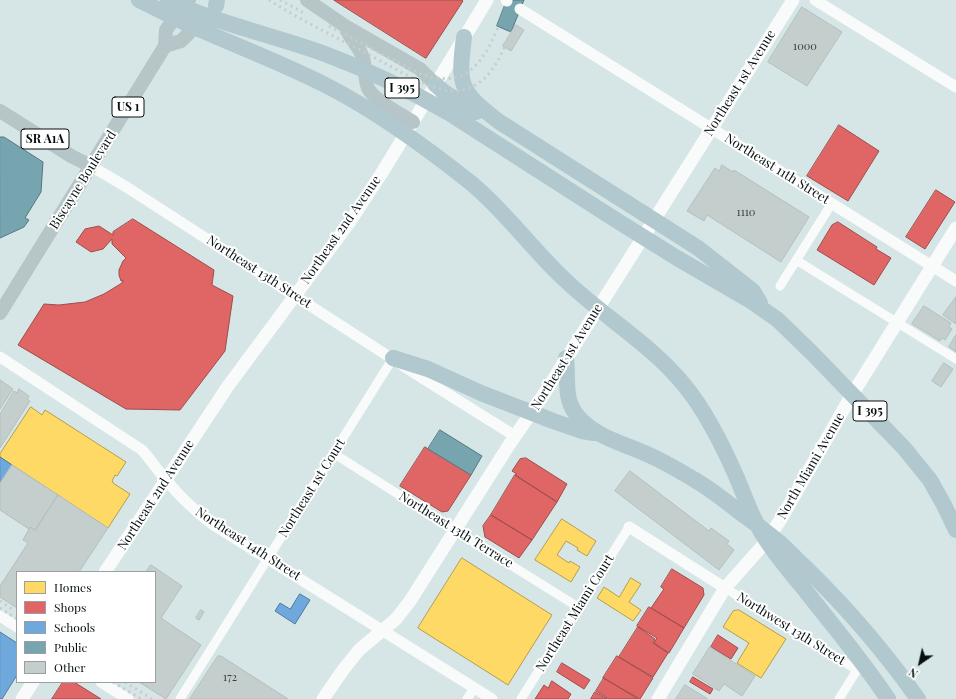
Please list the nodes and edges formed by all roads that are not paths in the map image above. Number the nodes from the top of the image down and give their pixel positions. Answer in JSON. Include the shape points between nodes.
{"nodes":[{"id":1,"x":168,"y":0,"type":"edge"},
{"id":2,"x":189,"y":0,"type":"edge"},
{"id":3,"x":307,"y":0,"type":"edge"},
{"id":4,"x":487,"y":0,"type":"edge"},
{"id":5,"x":793,"y":0,"type":"edge"},
{"id":6,"x":815,"y":0,"type":"edge"},
{"id":7,"x":140,"y":1,"type":"edge"},
{"id":8,"x":218,"y":2,"type":"edge"},
{"id":9,"x":520,"y":9,"type":"dead end"},
{"id":10,"x":345,"y":26,"type":"junction"},
{"id":11,"x":464,"y":37,"type":"junction"},
{"id":12,"x":165,"y":46,"type":"junction"},
{"id":13,"x":435,"y":84,"type":"junction"},
{"id":14,"x":956,"y":87,"type":"edge"},
{"id":15,"x":0,"y":111,"type":"edge"},
{"id":16,"x":498,"y":121,"type":"junction"},
{"id":17,"x":412,"y":122,"type":"junction"},
{"id":18,"x":712,"y":128,"type":"junction"},
{"id":19,"x":91,"y":166,"type":"junction"},
{"id":20,"x":832,"y":203,"type":"junction"},
{"id":21,"x":956,"y":228,"type":"edge"},
{"id":22,"x":796,"y":260,"type":"junction"},
{"id":23,"x":932,"y":266,"type":"junction"},
{"id":24,"x":956,"y":280,"type":"edge"},
{"id":25,"x":780,"y":286,"type":"dead end"},
{"id":26,"x":295,"y":295,"type":"junction"},
{"id":27,"x":763,"y":309,"type":"junction"},
{"id":28,"x":0,"y":314,"type":"edge"},
{"id":29,"x":897,"y":322,"type":"junction"},
{"id":30,"x":0,"y":357,"type":"edge"},
{"id":31,"x":393,"y":358,"type":"junction"},
{"id":32,"x":566,"y":358,"type":"junction"},
{"id":33,"x":956,"y":359,"type":"edge"},
{"id":34,"x":531,"y":412,"type":"junction"},
{"id":35,"x":597,"y":433,"type":"junction"},
{"id":36,"x":515,"y":436,"type":"junction"},
{"id":37,"x":333,"y":453,"type":"junction"},
{"id":38,"x":166,"y":480,"type":"junction"},
{"id":39,"x":628,"y":527,"type":"joint"},
{"id":40,"x":956,"y":530,"type":"edge"},
{"id":41,"x":456,"y":531,"type":"junction"},
{"id":42,"x":770,"y":536,"type":"junction"},
{"id":43,"x":268,"y":558,"type":"junction"},
{"id":44,"x":106,"y":571,"type":"edge"},
{"id":45,"x":725,"y":588,"type":"junction"},
{"id":46,"x":578,"y":607,"type":"junction"},
{"id":47,"x":0,"y":616,"type":"edge"},
{"id":48,"x":16,"y":626,"type":"edge"},
{"id":49,"x":382,"y":630,"type":"junction"},
{"id":50,"x":32,"y":683,"type":"edge"},
{"id":51,"x":103,"y":683,"type":"edge"},
{"id":52,"x":474,"y":688,"type":"junction"},
{"id":53,"x":22,"y":699,"type":"edge"},
{"id":54,"x":128,"y":699,"type":"edge"},
{"id":55,"x":180,"y":699,"type":"edge"},
{"id":56,"x":323,"y":699,"type":"edge"},
{"id":57,"x":467,"y":699,"type":"edge"},
{"id":58,"x":492,"y":699,"type":"edge"},
{"id":59,"x":521,"y":699,"type":"edge"},
{"id":60,"x":658,"y":699,"type":"edge"},
{"id":61,"x":839,"y":699,"type":"edge"},
{"id":62,"x":888,"y":699,"type":"edge"},
{"id":63,"x":918,"y":699,"type":"edge"}],
"edges":[{"from":1,"to":27,"type":"highway","number":"I 395","via":[[207,16],[336,59],[420,96],[677,258]]},
{"from":2,"to":12,"type":"main road","name":"Biscayne Boulevard","number":"US 1","via":[[166,30]]},
{"from":3,"to":10,"type":"main road"},
{"from":4,"to":11,"type":"main road","name":"Northeast 2nd Avenue"},
{"from":5,"to":18,"type":"main road","name":"Northeast 1st Avenue"},
{"from":6,"to":14,"type":"street"},
{"from":7,"to":62,"type":"highway","number":"I 395","via":[[295,70],[350,98],[448,165],[491,200],[557,273],[645,344],[687,388],[699,404],[725,452],[768,543],[856,653]]},
{"from":8,"to":12,"type":"main road","via":[[181,41]]},
{"from":9,"to":18,"type":"street","name":"Northeast 11th Street"},
{"from":10,"to":13,"type":"main road","via":[[420,69]]},
{"from":10,"to":17,"type":"main road","via":[[363,58],[370,92]]},
{"from":11,"to":13,"type":"main road","name":"Northeast 2nd Avenue"},
{"from":11,"to":16,"type":"highway","via":[[461,78],[464,87],[472,100]]},
{"from":12,"to":19,"type":"main road","name":"Biscayne Boulevard","number":"US 1"},
{"from":13,"to":16,"type":"highway","via":[[481,115]]},
{"from":13,"to":17,"type":"main road","name":"Northeast 2nd Avenue"},
{"from":15,"to":19,"type":"main road","name":"Northeast 13th Street","number":"SR A1A"},
{"from":16,"to":27,"type":"highway","via":[[721,265],[753,291]]},
{"from":17,"to":26,"type":"main road","name":"Northeast 2nd Avenue","via":[[347,226]]},
{"from":18,"to":20,"type":"street","name":"Northeast 11th Street"},
{"from":18,"to":32,"type":"main road","name":"Northeast 1st Avenue"},
{"from":19,"to":26,"type":"street","name":"Northeast 13th Street"},
{"from":19,"to":28,"type":"main road","name":"Biscayne Boulevard","number":"US 1"},
{"from":20,"to":22,"type":"street"},
{"from":20,"to":23,"type":"street","name":"Northeast 11th Street"},
{"from":21,"to":23,"type":"main road","name":"North Miami Avenue"},
{"from":22,"to":25,"type":"street"},
{"from":22,"to":29,"type":"street"},
{"from":23,"to":24,"type":"street","name":"Northeast 11th Street"},
{"from":23,"to":29,"type":"main road","name":"North Miami Avenue"},
{"from":26,"to":31,"type":"street","name":"Northeast 13th Street"},
{"from":26,"to":38,"type":"main road","name":"Northeast 2nd Avenue","via":[[228,386]]},
{"from":27,"to":40,"type":"highway","number":"I 395","via":[[795,336],[904,448],[930,480]]},
{"from":29,"to":33,"type":"street"},
{"from":29,"to":42,"type":"main road","name":"North Miami Avenue"},
{"from":30,"to":38,"type":"street","name":"Northeast 14th Street","via":[[142,450]]},
{"from":31,"to":34,"type":"highway","via":[[428,368],[481,393]]},
{"from":31,"to":36,"type":"street","name":"Northeast 13th Street"},
{"from":31,"to":37,"type":"street","name":"Northeast 1st Court"},
{"from":32,"to":34,"type":"main road","name":"Northeast 1st Avenue"},
{"from":32,"to":35,"type":"highway","via":[[569,403],[581,421]]},
{"from":34,"to":35,"type":"highway","via":[[582,431]]},
{"from":34,"to":36,"type":"main road","name":"Northeast 1st Avenue"},
{"from":35,"to":42,"type":"highway","via":[[643,452],[696,481]]},
{"from":36,"to":41,"type":"main road","name":"Northeast 1st Avenue"},
{"from":37,"to":41,"type":"street","name":"Northeast 13th Terrace"},
{"from":37,"to":43,"type":"street","name":"Northeast 1st Court"},
{"from":38,"to":43,"type":"street","name":"Northeast 14th Street","via":[[196,512]]},
{"from":38,"to":44,"type":"main road","name":"Northeast 2nd Avenue"},
{"from":39,"to":45,"type":"street"},
{"from":39,"to":46,"type":"street","name":"Northeast Miami Court"},
{"from":41,"to":46,"type":"street","name":"Northeast 13th Terrace"},
{"from":41,"to":49,"type":"main road","name":"Northeast 1st Avenue","via":[[404,609]]},
{"from":42,"to":45,"type":"main road","name":"North Miami Avenue"},
{"from":42,"to":63,"type":"highway","via":[[830,592],[883,652]]},
{"from":43,"to":49,"type":"street","name":"Northeast 14th Street"},
{"from":43,"to":55,"type":"street","name":"Northeast 1st Court"},
{"from":45,"to":60,"type":"main road","name":"North Miami Avenue"},
{"from":45,"to":61,"type":"street","name":"Northwest 13th Street","via":[[857,670]]},
{"from":46,"to":59,"type":"street","name":"Northeast Miami Court"},
{"from":47,"to":48,"type":"street"},
{"from":49,"to":52,"type":"street","name":"Northeast 14th Street"},
{"from":49,"to":56,"type":"main road","name":"Northeast 1st Avenue","via":[[348,662]]},
{"from":50,"to":53,"type":"main road"},
{"from":51,"to":54,"type":"street"},
{"from":52,"to":57,"type":"street"},
{"from":52,"to":58,"type":"street","name":"Northeast 14th Street"}]}
